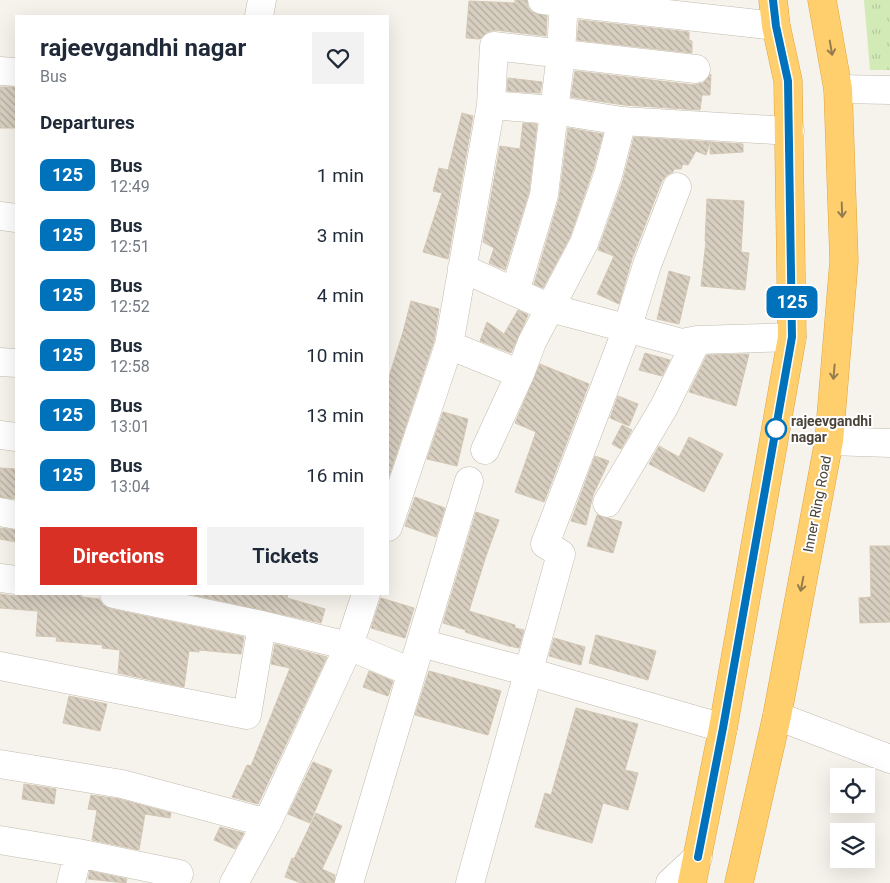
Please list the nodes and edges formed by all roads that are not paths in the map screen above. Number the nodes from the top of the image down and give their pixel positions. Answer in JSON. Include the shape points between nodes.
{"nodes":[{"id":1,"x":262,"y":0,"type":"edge"},
{"id":2,"x":822,"y":0,"type":"edge"},
{"id":3,"x":557,"y":1,"type":"edge"},
{"id":4,"x":774,"y":13,"type":"edge"},
{"id":5,"x":259,"y":15,"type":"edge"},
{"id":6,"x":561,"y":53,"type":"junction"},
{"id":7,"x":696,"y":69,"type":"dead end"},
{"id":8,"x":0,"y":71,"type":"edge"},
{"id":9,"x":15,"y":72,"type":"edge"},
{"id":10,"x":838,"y":89,"type":"junction"},
{"id":11,"x":890,"y":90,"type":"edge"},
{"id":12,"x":492,"y":105,"type":"junction"},
{"id":13,"x":553,"y":110,"type":"junction"},
{"id":14,"x":622,"y":122,"type":"junction"},
{"id":15,"x":790,"y":131,"type":"junction"},
{"id":16,"x":677,"y":187,"type":"dead end"},
{"id":17,"x":0,"y":216,"type":"edge"},
{"id":18,"x":15,"y":218,"type":"edge"},
{"id":19,"x":462,"y":268,"type":"junction"},
{"id":20,"x":516,"y":292,"type":"junction"},
{"id":21,"x":550,"y":308,"type":"junction"},
{"id":22,"x":627,"y":329,"type":"junction"},
{"id":23,"x":792,"y":337,"type":"junction"},
{"id":24,"x":697,"y":340,"type":"junction"},
{"id":25,"x":449,"y":345,"type":"junction"},
{"id":26,"x":0,"y":362,"type":"edge"},
{"id":27,"x":15,"y":363,"type":"edge"},
{"id":28,"x":520,"y":374,"type":"junction"},
{"id":29,"x":0,"y":435,"type":"edge"},
{"id":30,"x":15,"y":437,"type":"edge"},
{"id":31,"x":829,"y":441,"type":"junction"},
{"id":32,"x":890,"y":443,"type":"edge"},
{"id":33,"x":485,"y":450,"type":"dead end"},
{"id":34,"x":469,"y":481,"type":"dead end"},
{"id":35,"x":607,"y":503,"type":"dead end"},
{"id":36,"x":0,"y":512,"type":"edge"},
{"id":37,"x":15,"y":515,"type":"edge"},
{"id":38,"x":389,"y":524,"type":"edge"},
{"id":39,"x":0,"y":578,"type":"edge"},
{"id":40,"x":15,"y":580,"type":"edge"},
{"id":41,"x":119,"y":595,"type":"edge"},
{"id":42,"x":366,"y":595,"type":"edge"},
{"id":43,"x":262,"y":625,"type":"junction"},
{"id":44,"x":421,"y":643,"type":"junction"},
{"id":45,"x":349,"y":646,"type":"junction"},
{"id":46,"x":0,"y":666,"type":"edge"},
{"id":47,"x":411,"y":672,"type":"junction"},
{"id":48,"x":530,"y":672,"type":"junction"},
{"id":49,"x":777,"y":716,"type":"junction"},
{"id":50,"x":723,"y":728,"type":"junction"},
{"id":51,"x":890,"y":759,"type":"edge"},
{"id":52,"x":0,"y":764,"type":"edge"},
{"id":53,"x":267,"y":823,"type":"junction"},
{"id":54,"x":0,"y":840,"type":"edge"},
{"id":55,"x":78,"y":852,"type":"junction"},
{"id":56,"x":698,"y":857,"type":"junction"},
{"id":57,"x":134,"y":874,"type":"edge"},
{"id":58,"x":179,"y":874,"type":"dead end"},
{"id":59,"x":71,"y":883,"type":"edge"},
{"id":60,"x":234,"y":883,"type":"edge"},
{"id":61,"x":349,"y":883,"type":"edge"},
{"id":62,"x":470,"y":883,"type":"edge"},
{"id":63,"x":670,"y":883,"type":"edge"},
{"id":64,"x":692,"y":883,"type":"edge"},
{"id":65,"x":739,"y":883,"type":"edge"}],
"edges":[{"from":1,"to":5,"type":"street"},
{"from":2,"to":10,"type":"highway","name":"Inner Ring Road","one_way":true},
{"from":3,"to":4,"type":"street"},
{"from":3,"to":6,"type":"street"},
{"from":4,"to":15,"type":"highway","via":[[788,81]]},
{"from":6,"to":7,"type":"street"},
{"from":6,"to":12,"type":"street","via":[[494,46]]},
{"from":6,"to":13,"type":"street"},
{"from":8,"to":9,"type":"street"},
{"from":10,"to":11,"type":"street"},
{"from":10,"to":31,"type":"highway","name":"Inner Ring Road","one_way":true,"via":[[844,261]]},
{"from":12,"to":13,"type":"street"},
{"from":12,"to":19,"type":"street"},
{"from":13,"to":14,"type":"street"},
{"from":13,"to":20,"type":"street","via":[[544,195]]},
{"from":14,"to":15,"type":"street"},
{"from":14,"to":21,"type":"street","via":[[608,175],[584,243]]},
{"from":15,"to":23,"type":"highway"},
{"from":16,"to":22,"type":"street"},
{"from":17,"to":18,"type":"street"},
{"from":19,"to":20,"type":"street"},
{"from":19,"to":25,"type":"street"},
{"from":20,"to":21,"type":"street"},
{"from":21,"to":22,"type":"street"},
{"from":21,"to":28,"type":"street"},
{"from":22,"to":24,"type":"street","via":[[682,343]]},
{"from":22,"to":48,"type":"street","via":[[545,544],[561,554]]},
{"from":23,"to":24,"type":"street"},
{"from":23,"to":50,"type":"highway"},
{"from":24,"to":35,"type":"street","via":[[664,408]]},
{"from":25,"to":28,"type":"street"},
{"from":25,"to":38,"type":"street"},
{"from":26,"to":27,"type":"street"},
{"from":28,"to":33,"type":"street"},
{"from":29,"to":30,"type":"street"},
{"from":31,"to":32,"type":"street"},
{"from":31,"to":49,"type":"highway","name":"Inner Ring Road","one_way":true},
{"from":34,"to":44,"type":"street"},
{"from":36,"to":37,"type":"street"},
{"from":39,"to":40,"type":"street"},
{"from":41,"to":43,"type":"street"},
{"from":42,"to":45,"type":"street"},
{"from":43,"to":45,"type":"street"},
{"from":43,"to":46,"type":"street","via":[[247,715]]},
{"from":44,"to":47,"type":"street"},
{"from":44,"to":48,"type":"street"},
{"from":45,"to":47,"type":"street"},
{"from":45,"to":53,"type":"street"},
{"from":47,"to":61,"type":"street"},
{"from":48,"to":50,"type":"street"},
{"from":48,"to":62,"type":"street"},
{"from":49,"to":51,"type":"street"},
{"from":49,"to":65,"type":"highway","name":"Inner Ring Road"},
{"from":50,"to":56,"type":"highway"},
{"from":52,"to":53,"type":"street","via":[[122,784]]},
{"from":53,"to":60,"type":"street"},
{"from":54,"to":55,"type":"street"},
{"from":55,"to":57,"type":"street"},
{"from":55,"to":59,"type":"street"},
{"from":56,"to":63,"type":"street"},
{"from":56,"to":64,"type":"highway"},
{"from":57,"to":58,"type":"street"}]}
